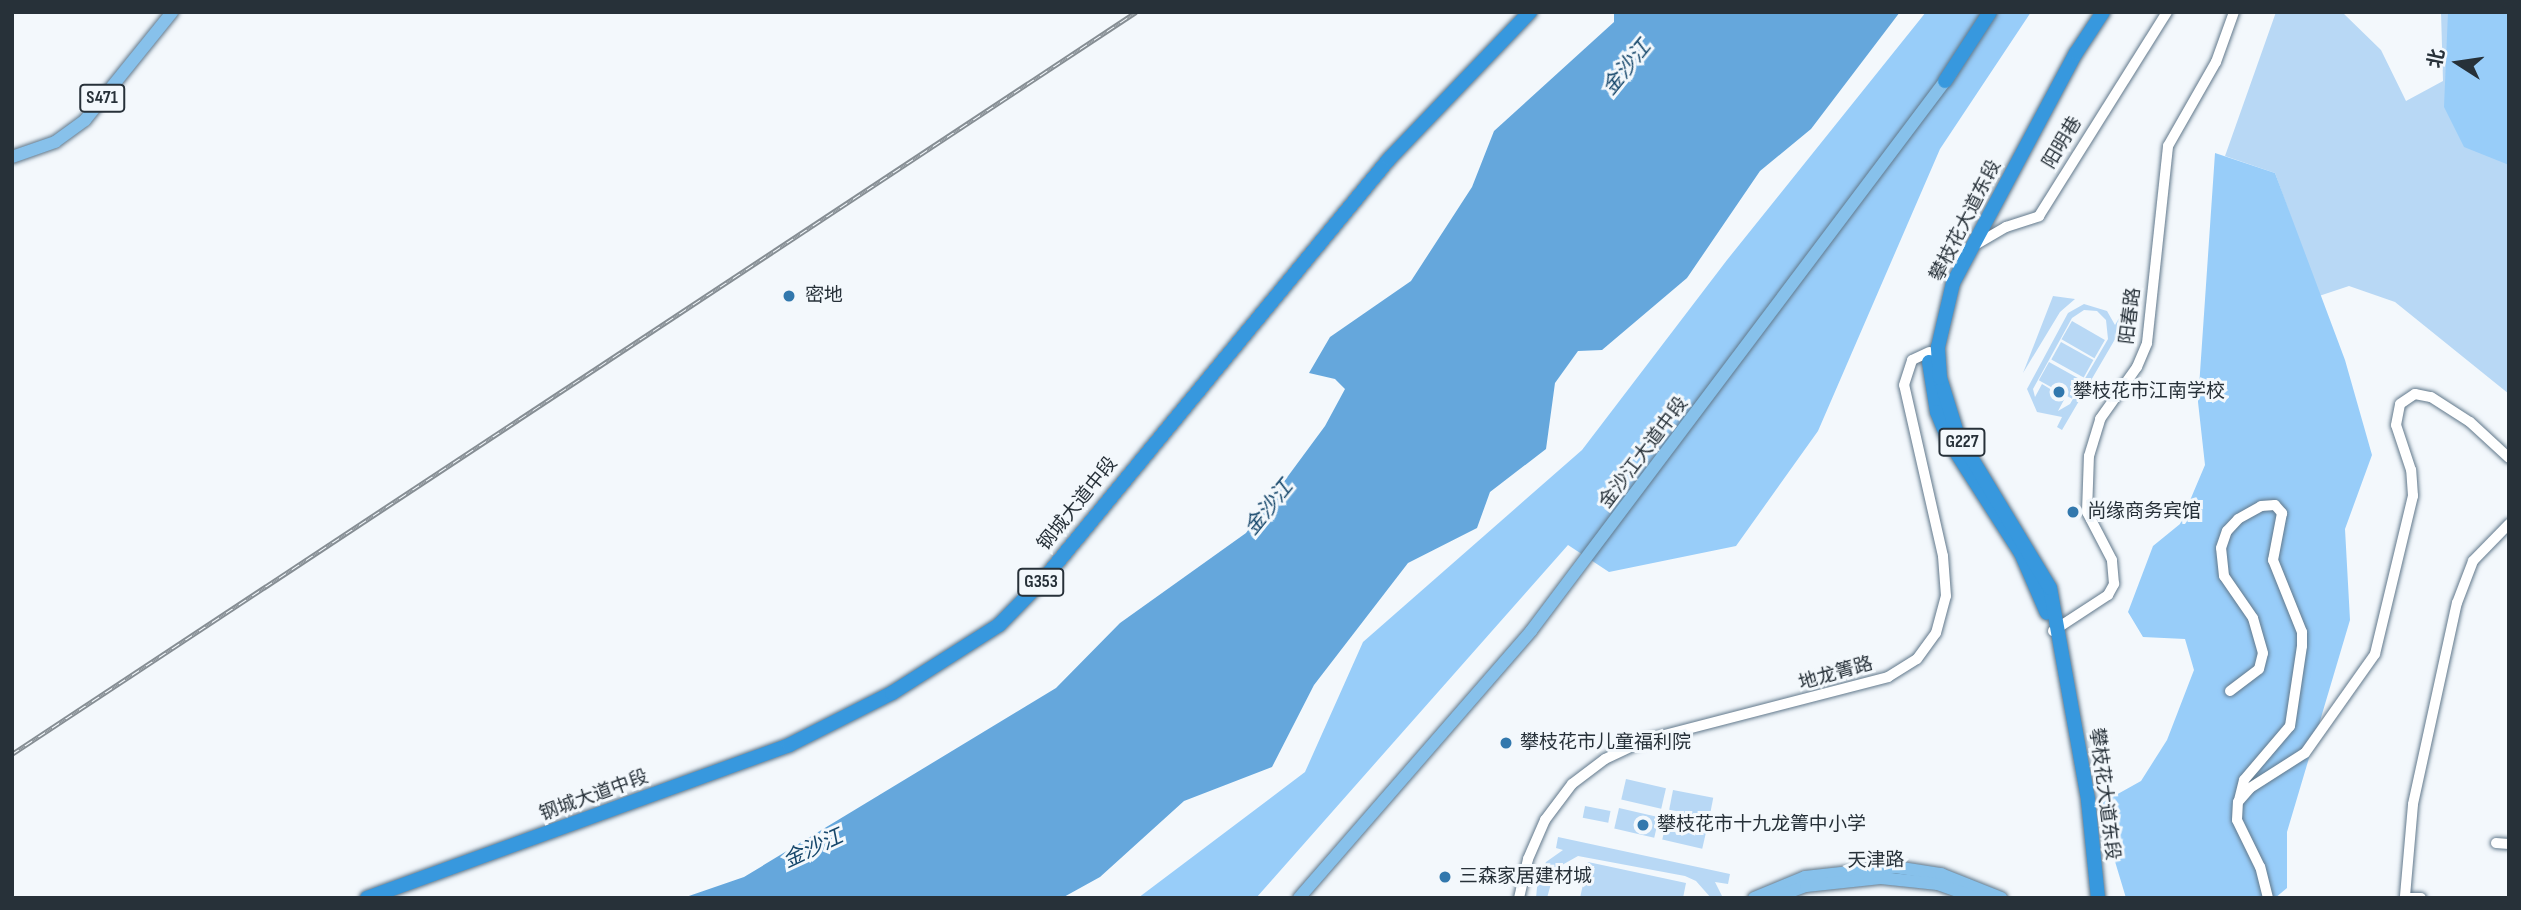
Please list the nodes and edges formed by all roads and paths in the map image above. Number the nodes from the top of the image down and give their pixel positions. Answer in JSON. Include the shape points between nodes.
{"nodes":[{"id":1,"x":172,"y":12,"type":"edge"},
{"id":2,"x":1530,"y":12,"type":"edge"},
{"id":3,"x":1990,"y":12,"type":"edge"},
{"id":4,"x":1998,"y":12,"type":"edge"},
{"id":5,"x":2092,"y":12,"type":"edge"},
{"id":6,"x":2103,"y":12,"type":"edge"},
{"id":7,"x":2167,"y":12,"type":"edge"},
{"id":8,"x":2234,"y":12,"type":"edge"},
{"id":9,"x":1980,"y":31,"type":"junction"},
{"id":10,"x":1945,"y":81,"type":"joint"},
{"id":11,"x":12,"y":157,"type":"edge"},
{"id":12,"x":1973,"y":243,"type":"junction"},
{"id":13,"x":1958,"y":255,"type":"junction"},
{"id":14,"x":1929,"y":352,"type":"junction"},
{"id":15,"x":2509,"y":458,"type":"edge"},
{"id":16,"x":2509,"y":524,"type":"edge"},
{"id":17,"x":2056,"y":629,"type":"junction"},
{"id":18,"x":2230,"y":691,"type":"dead end"},
{"id":19,"x":2238,"y":802,"type":"junction"},
{"id":20,"x":2496,"y":843,"type":"dead end"},
{"id":21,"x":2509,"y":844,"type":"edge"},
{"id":22,"x":2405,"y":897,"type":"edge"},
{"id":23,"x":367,"y":898,"type":"edge"},
{"id":24,"x":1299,"y":898,"type":"edge"},
{"id":25,"x":1519,"y":898,"type":"edge"},
{"id":26,"x":1754,"y":898,"type":"edge"},
{"id":27,"x":1774,"y":898,"type":"edge"},
{"id":28,"x":1977,"y":898,"type":"edge"},
{"id":29,"x":2001,"y":898,"type":"edge"},
{"id":30,"x":2090,"y":898,"type":"edge"},
{"id":31,"x":2098,"y":898,"type":"edge"},
{"id":32,"x":2268,"y":898,"type":"edge"},
{"id":33,"x":2421,"y":898,"type":"edge"}],
"edges":[{"from":1,"to":11,"type":"main road","number":"S471","via":[[85,120],[55,142]]},
{"from":2,"to":23,"type":"highway","name":"钢城大道中段","number":"G353","via":[[1389,159],[1043,580],[999,625],[926,674],[789,745]]},
{"from":3,"to":9,"type":"highway"},
{"from":4,"to":9,"type":"main road"},
{"from":5,"to":13,"type":"highway","name":"攀枝花大道东段","number":"G227"},
{"from":6,"to":12,"type":"highway","name":"攀枝花大道东段","number":"G227"},
{"from":7,"to":12,"type":"street","name":"阳明巷","via":[[2039,216]]},
{"from":8,"to":17,"type":"street","name":"阳春路","via":[[2216,62],[2168,146],[2147,343],[2137,367],[2101,419],[2091,446],[2087,512],[2112,560],[2114,584],[2108,595]]},
{"from":9,"to":10,"type":"highway"},
{"from":10,"to":24,"type":"main road","name":"金沙江大道中段","via":[[1610,531],[1453,724]]},
{"from":12,"to":13,"type":"street","name":"阳明巷"},
{"from":12,"to":17,"type":"highway","name":"攀枝花大道东段","number":"G227","via":[[1942,316],[1940,378],[1958,436],[2050,588]]},
{"from":13,"to":14,"type":"highway","name":"攀枝花大道东段","number":"G227","via":[[1933,320]]},
{"from":14,"to":17,"type":"highway","name":"攀枝花大道东段","number":"G227","via":[[1930,383],[1949,441],[2021,553]]},
{"from":14,"to":25,"type":"street","name":"地龙箐路","via":[[1912,360],[1904,385],[1943,556],[1946,596],[1936,633],[1917,659],[1888,677],[1646,740],[1605,759],[1572,785],[1545,820],[1528,859]]},
{"from":15,"to":19,"type":"street","via":[[2470,422],[2431,397],[2415,394],[2400,404],[2396,425],[2411,470],[2413,496],[2375,654],[2350,696],[2305,752],[2250,788]]},
{"from":16,"to":22,"type":"street","via":[[2473,561],[2457,603],[2413,804]]},
{"from":17,"to":30,"type":"highway","name":"攀枝花大道东段","number":"G227"},
{"from":17,"to":31,"type":"highway","name":"攀枝花大道东段","number":"G227","via":[[2088,799]]},
{"from":18,"to":19,"type":"street","via":[[2259,669],[2263,653],[2253,618],[2224,576],[2221,548],[2238,519],[2261,506],[2275,505],[2282,513],[2273,560],[2302,639],[2290,726],[2244,780]]},
{"from":19,"to":32,"type":"street","via":[[2237,820],[2260,867]]},
{"from":20,"to":21,"type":"street"},
{"from":22,"to":33,"type":"street"},
{"from":26,"to":29,"type":"main road","via":[[1805,877],[1895,867],[1941,874]]},
{"from":27,"to":28,"type":"main road","name":"天津路","via":[[1817,884],[1881,878],[1922,880]]}]}
